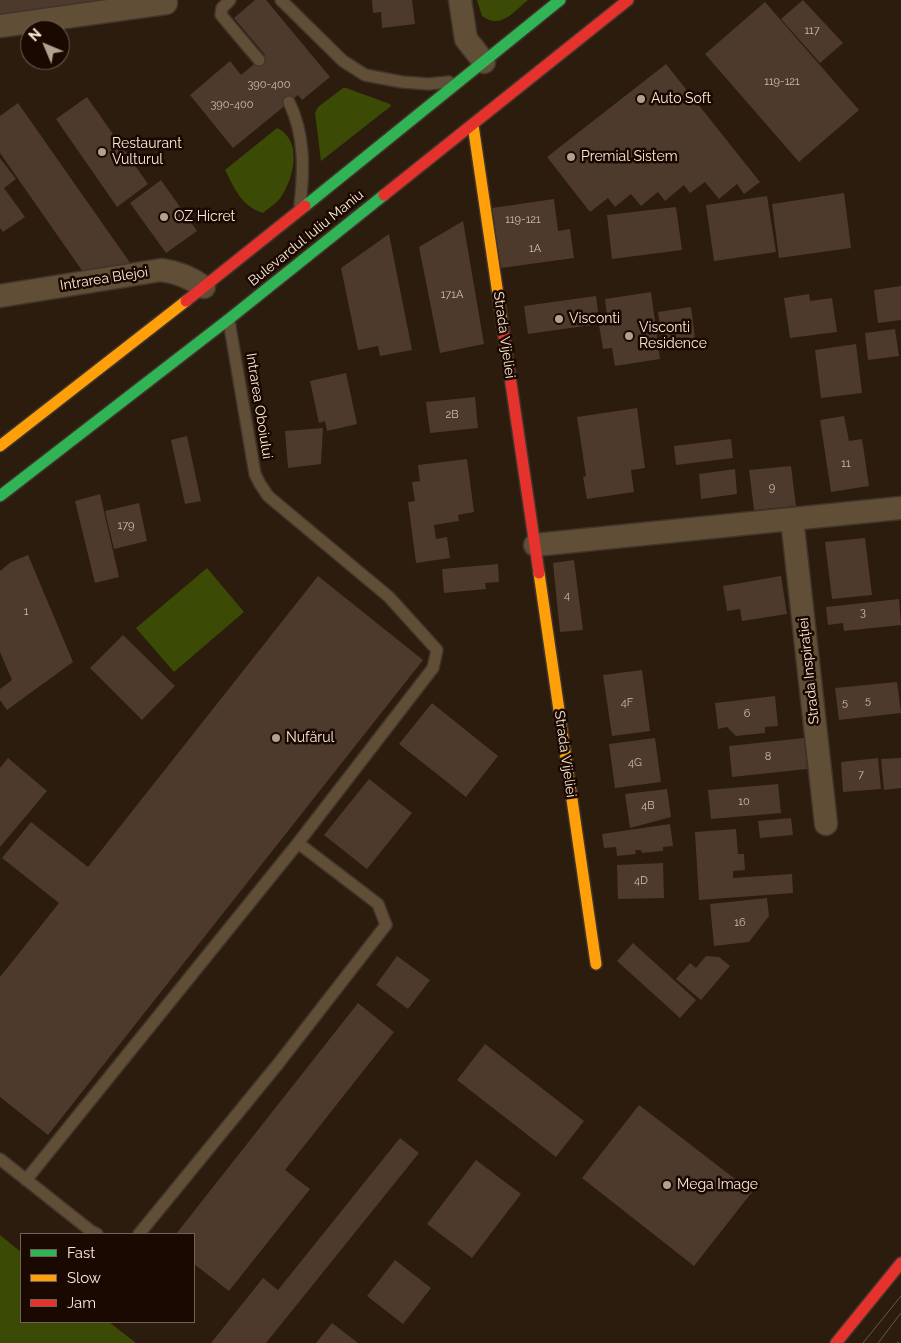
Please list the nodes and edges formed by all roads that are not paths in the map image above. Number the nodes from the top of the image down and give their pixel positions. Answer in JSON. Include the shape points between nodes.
{"nodes":[{"id":1,"x":165,"y":0,"type":"edge"},
{"id":2,"x":230,"y":0,"type":"edge"},
{"id":3,"x":281,"y":0,"type":"edge"},
{"id":4,"x":460,"y":0,"type":"edge"},
{"id":5,"x":560,"y":0,"type":"edge"},
{"id":6,"x":628,"y":0,"type":"edge"},
{"id":7,"x":0,"y":26,"type":"edge"},
{"id":8,"x":259,"y":60,"type":"dead end"},
{"id":9,"x":487,"y":65,"type":"junction"},
{"id":10,"x":461,"y":81,"type":"junction"},
{"id":11,"x":289,"y":102,"type":"dead end"},
{"id":12,"x":473,"y":125,"type":"junction"},
{"id":13,"x":299,"y":210,"type":"junction"},
{"id":14,"x":207,"y":290,"type":"junction"},
{"id":15,"x":0,"y":296,"type":"edge"},
{"id":16,"x":227,"y":316,"type":"junction"},
{"id":17,"x":0,"y":446,"type":"edge"},
{"id":18,"x":0,"y":496,"type":"edge"},
{"id":19,"x":901,"y":508,"type":"edge"},
{"id":20,"x":792,"y":519,"type":"junction"},
{"id":21,"x":535,"y":545,"type":"junction"},
{"id":22,"x":826,"y":824,"type":"dead end"},
{"id":23,"x":298,"y":843,"type":"junction"},
{"id":24,"x":596,"y":964,"type":"dead end"},
{"id":25,"x":0,"y":1159,"type":"edge"},
{"id":26,"x":26,"y":1180,"type":"junction"},
{"id":27,"x":95,"y":1233,"type":"edge"},
{"id":28,"x":141,"y":1233,"type":"edge"},
{"id":29,"x":901,"y":1263,"type":"edge"},
{"id":30,"x":836,"y":1343,"type":"edge"}],
"edges":[{"from":1,"to":7,"type":"street","via":[[166,3]]},
{"from":2,"to":8,"type":"lane","via":[[222,8],[222,15]]},
{"from":3,"to":10,"type":"lane","via":[[343,61],[365,75],[428,84]]},
{"from":4,"to":9,"type":"street","via":[[466,39]]},
{"from":5,"to":9,"type":"main road","name":"Bulevardul Iuliu Maniu"},
{"from":6,"to":12,"type":"main road","name":"Bulevardul Iuliu Maniu","via":[[508,91]]},
{"from":9,"to":10,"type":"main road","name":"Bulevardul Iuliu Maniu"},
{"from":10,"to":13,"type":"main road","name":"Bulevardul Iuliu Maniu"},
{"from":11,"to":13,"type":"lane","via":[[298,126],[303,164]]},
{"from":12,"to":16,"type":"main road","name":"Bulevardul Iuliu Maniu"},
{"from":12,"to":21,"type":"main road","name":"Strada Vijeliei"},
{"from":13,"to":14,"type":"main road","name":"Bulevardul Iuliu Maniu"},
{"from":14,"to":15,"type":"street","name":"Intrarea Blejoi","via":[[188,276],[161,270]]},
{"from":14,"to":17,"type":"main road","name":"Bulevardul Iuliu Maniu"},
{"from":16,"to":18,"type":"main road","name":"Bulevardul Iuliu Maniu"},
{"from":16,"to":23,"type":"lane","name":"Intrarea Oboiului","via":[[255,474],[260,484],[268,496],[389,597],[437,650],[434,668]]},
{"from":19,"to":20,"type":"street"},
{"from":20,"to":21,"type":"street"},
{"from":20,"to":22,"type":"street","name":"Strada Inspirației"},
{"from":21,"to":24,"type":"main road","name":"Strada Vijeliei"},
{"from":23,"to":26,"type":"lane"},
{"from":23,"to":28,"type":"lane","via":[[378,904],[386,925]]},
{"from":25,"to":26,"type":"lane"},
{"from":26,"to":27,"type":"lane"},
{"from":29,"to":30,"type":"main road"}]}
